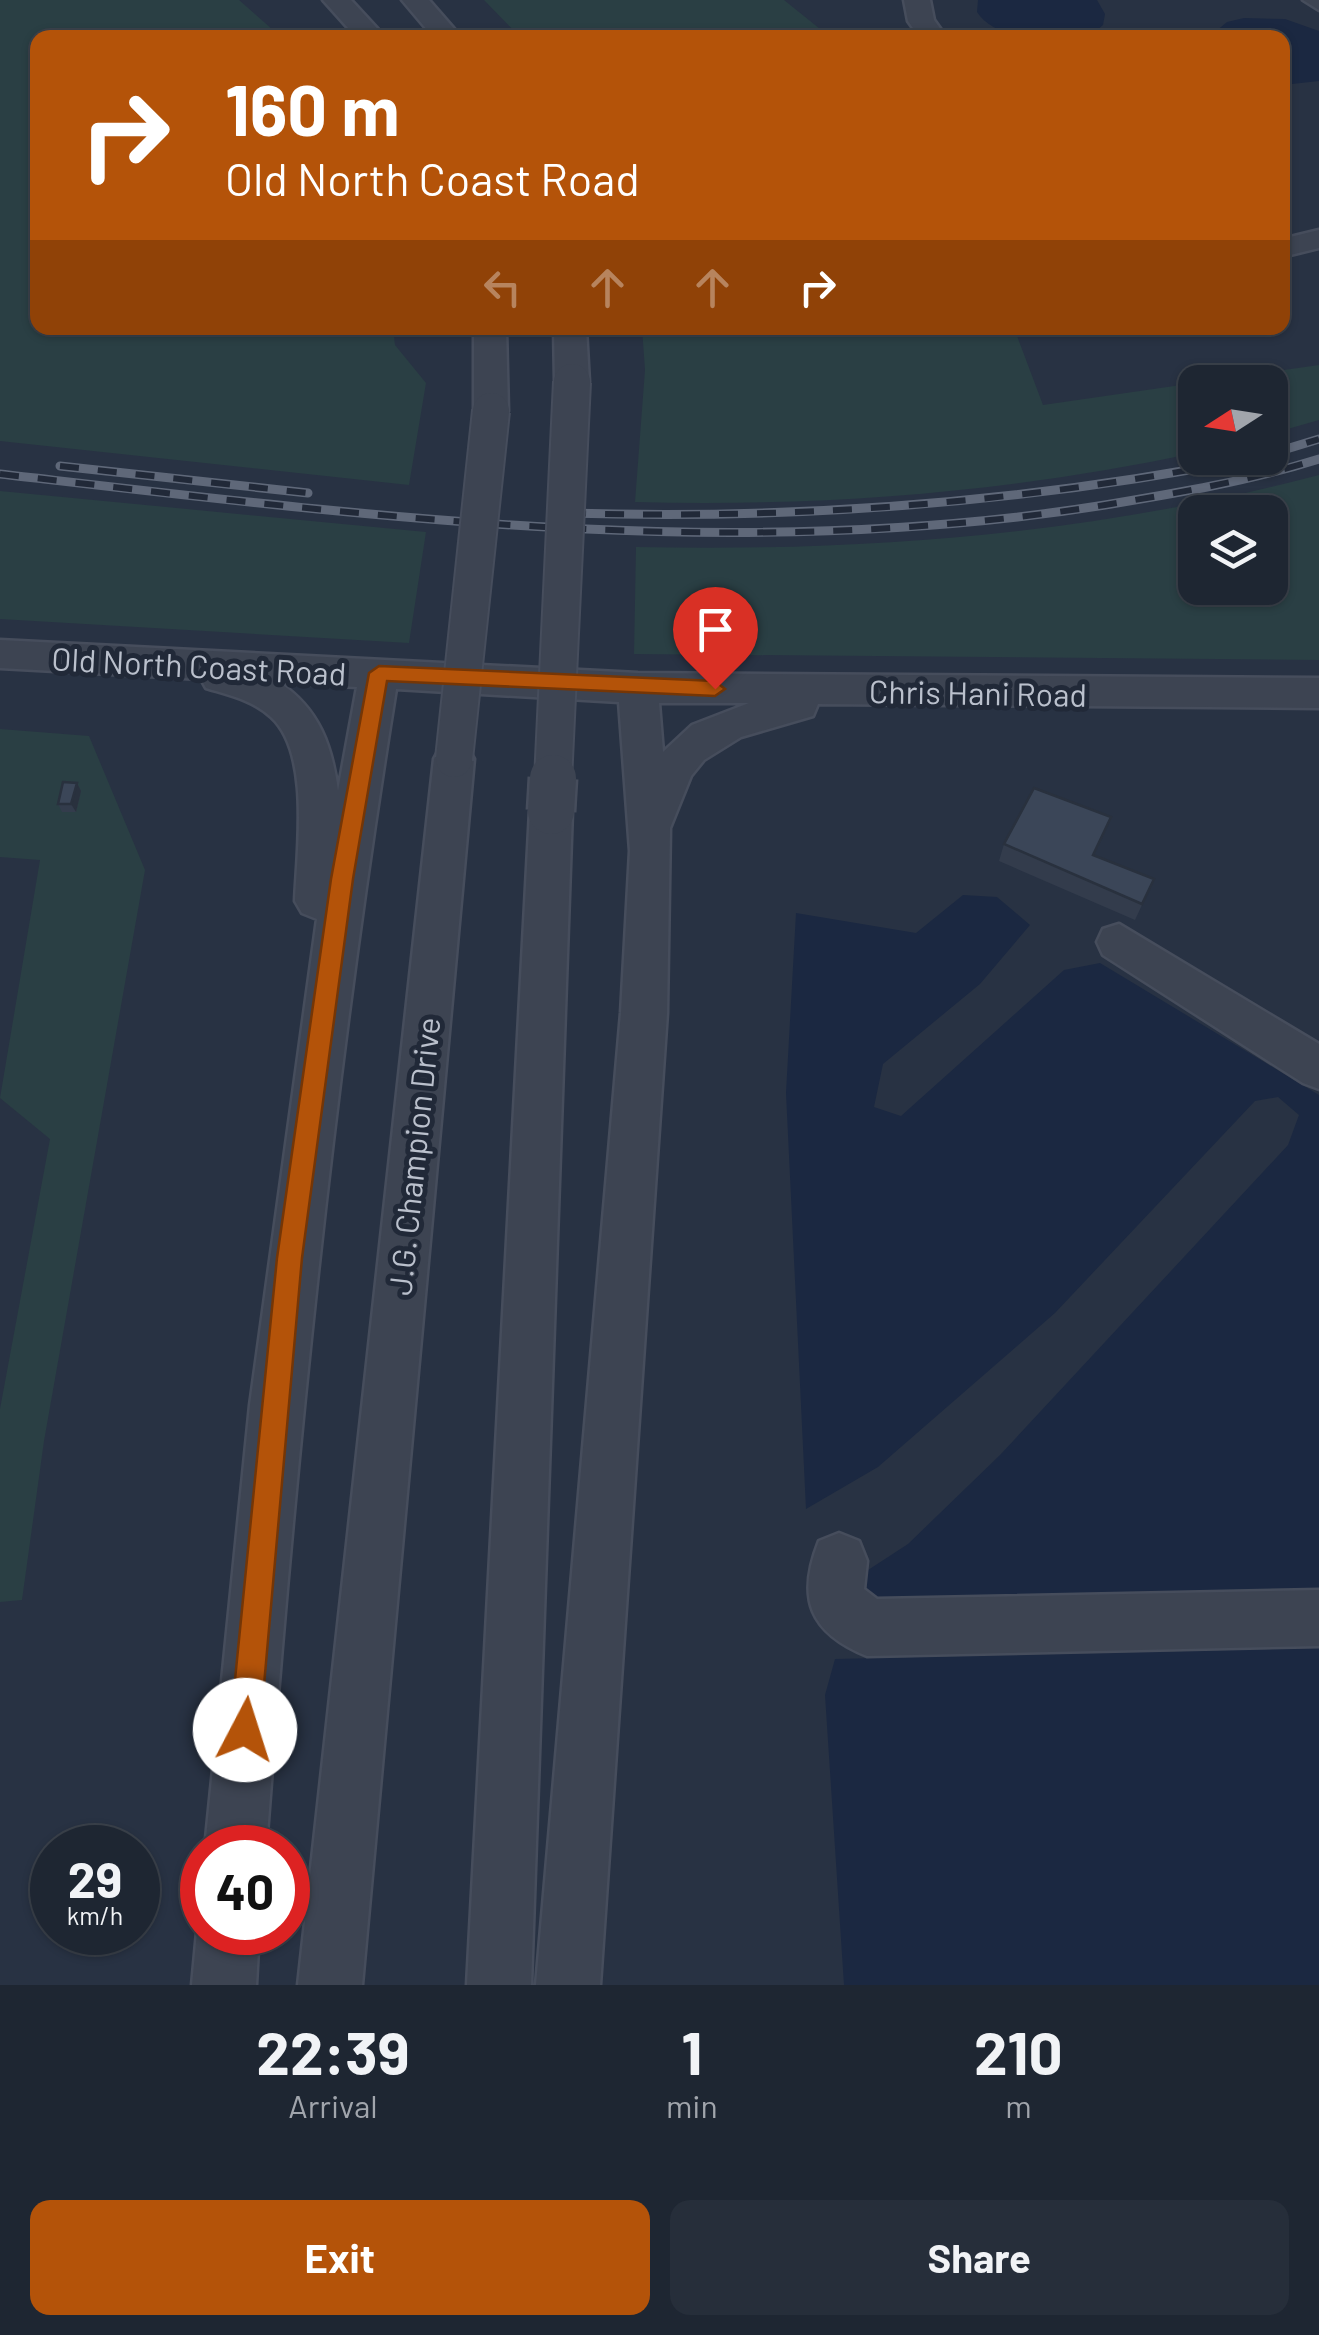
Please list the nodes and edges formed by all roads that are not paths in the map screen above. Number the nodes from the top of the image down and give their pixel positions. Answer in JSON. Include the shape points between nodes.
{"nodes":[{"id":1,"x":336,"y":0,"type":"edge"},
{"id":2,"x":414,"y":0,"type":"edge"},
{"id":3,"x":917,"y":0,"type":"edge"},
{"id":4,"x":365,"y":30,"type":"edge"},
{"id":5,"x":442,"y":30,"type":"edge"},
{"id":6,"x":928,"y":30,"type":"edge"},
{"id":7,"x":1319,"y":239,"type":"edge"},
{"id":8,"x":1290,"y":246,"type":"edge"},
{"id":9,"x":490,"y":335,"type":"edge"},
{"id":10,"x":570,"y":335,"type":"edge"},
{"id":11,"x":0,"y":654,"type":"edge"},
{"id":12,"x":100,"y":662,"type":"junction"},
{"id":13,"x":379,"y":673,"type":"junction"},
{"id":14,"x":638,"y":688,"type":"junction"},
{"id":15,"x":869,"y":691,"type":"junction"},
{"id":16,"x":1319,"y":693,"type":"edge"},
{"id":17,"x":651,"y":851,"type":"junction"},
{"id":18,"x":1119,"y":942,"type":"dead end"},
{"id":19,"x":326,"y":992,"type":"junction"},
{"id":20,"x":1319,"y":1069,"type":"edge"},
{"id":21,"x":839,"y":1561,"type":"dead end"},
{"id":22,"x":1319,"y":1618,"type":"edge"},
{"id":23,"x":237,"y":1825,"type":"edge"},
{"id":24,"x":226,"y":1955,"type":"edge"},
{"id":25,"x":224,"y":1985,"type":"edge"},
{"id":26,"x":330,"y":1985,"type":"edge"},
{"id":27,"x":499,"y":1985,"type":"edge"},
{"id":28,"x":568,"y":1985,"type":"edge"}],
"edges":[{"from":1,"to":4,"type":"street"},
{"from":2,"to":5,"type":"street"},
{"from":3,"to":6,"type":"street"},
{"from":7,"to":8,"type":"street"},
{"from":9,"to":26,"type":"street","name":"J.G. Champion Drive","bridge":true,"via":[[492,411]]},
{"from":10,"to":27,"type":"street","bridge":true},
{"from":11,"to":12,"type":"street","name":"Old North Coast Road"},
{"from":12,"to":13,"type":"street","name":"Old North Coast Road"},
{"from":12,"to":19,"type":"street","via":[[240,681],[297,717],[310,736],[316,770],[317,907]]},
{"from":13,"to":14,"type":"street","name":"Old North Coast Road"},
{"from":13,"to":19,"type":"street"},
{"from":14,"to":15,"type":"street","name":"Chris Hani Road"},
{"from":14,"to":17,"type":"street"},
{"from":15,"to":16,"type":"street","name":"Chris Hani Road"},
{"from":15,"to":17,"type":"street","via":[[704,734],[678,759],[662,793]]},
{"from":17,"to":28,"type":"street","via":[[631,1223]]},
{"from":18,"to":20,"type":"street"},
{"from":19,"to":23,"type":"street","via":[[266,1476]]},
{"from":21,"to":22,"type":"street","via":[[835,1601],[867,1628]]},
{"from":24,"to":25,"type":"street"}]}
